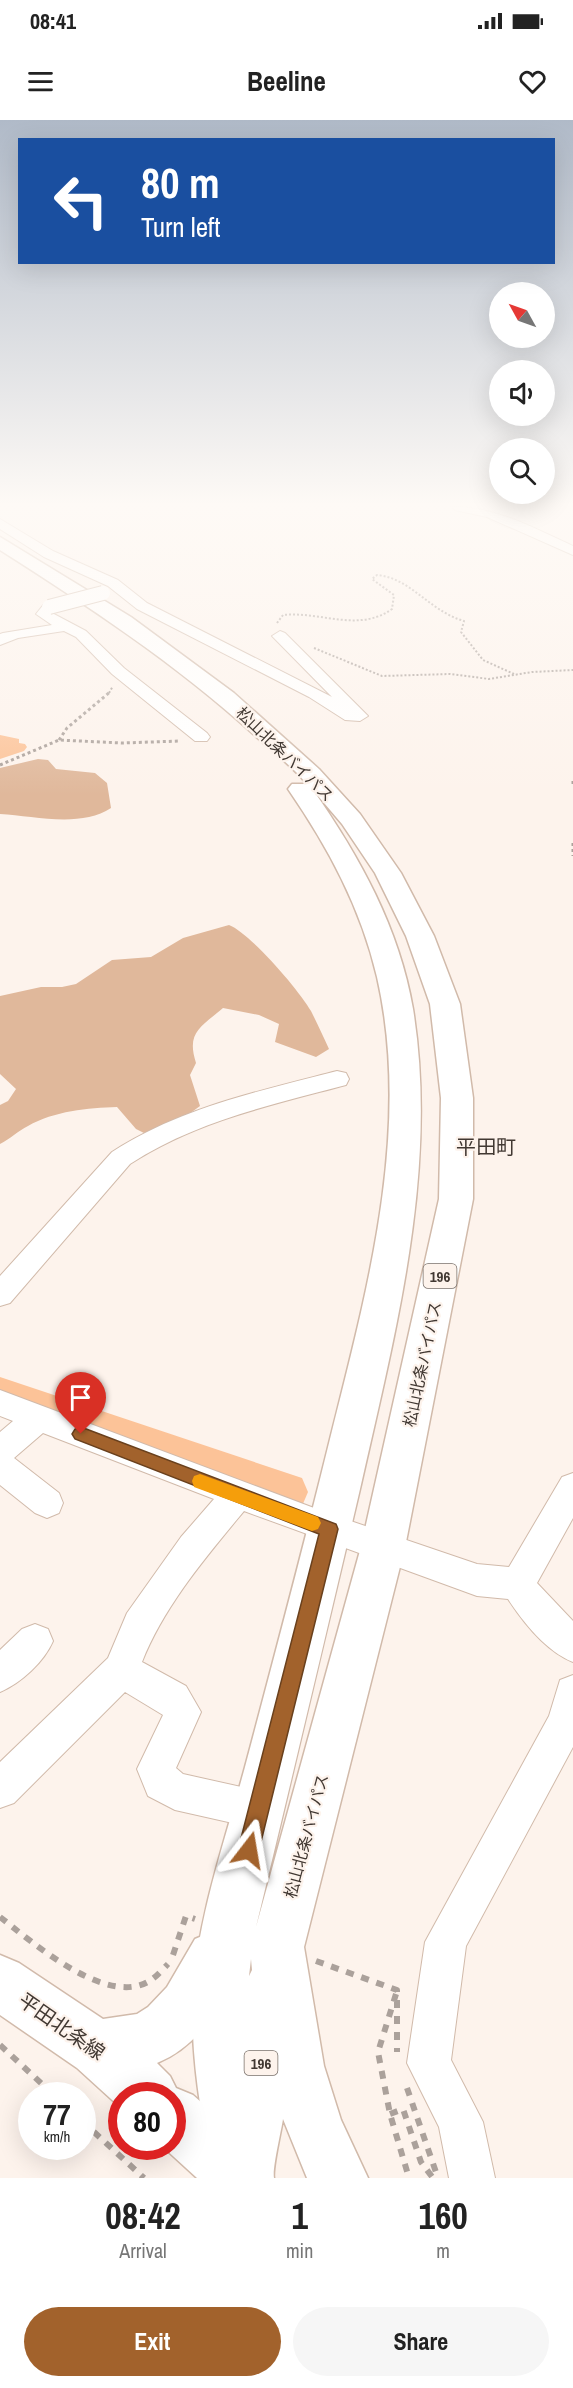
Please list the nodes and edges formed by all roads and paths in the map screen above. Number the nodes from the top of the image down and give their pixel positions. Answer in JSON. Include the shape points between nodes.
{"nodes":[{"id":1,"x":64,"y":603,"type":"edge"},
{"id":2,"x":83,"y":603,"type":"edge"},
{"id":3,"x":93,"y":603,"type":"edge"},
{"id":4,"x":140,"y":603,"type":"edge"},
{"id":5,"x":392,"y":603,"type":"edge"},
{"id":6,"x":430,"y":603,"type":"edge"},
{"id":7,"x":67,"y":625,"type":"junction"},
{"id":8,"x":280,"y":636,"type":"junction"},
{"id":9,"x":0,"y":640,"type":"edge"},
{"id":10,"x":573,"y":670,"type":"edge"},
{"id":11,"x":514,"y":674,"type":"junction"},
{"id":12,"x":128,"y":678,"type":"junction"},
{"id":13,"x":201,"y":737,"type":"joint"},
{"id":14,"x":59,"y":740,"type":"junction"},
{"id":15,"x":0,"y":765,"type":"edge"},
{"id":16,"x":573,"y":781,"type":"edge"},
{"id":17,"x":573,"y":786,"type":"edge"},
{"id":18,"x":573,"y":843,"type":"edge"},
{"id":19,"x":572,"y":853,"type":"edge"},
{"id":20,"x":337,"y":1079,"type":"dead end"},
{"id":21,"x":0,"y":1294,"type":"edge"},
{"id":22,"x":0,"y":1403,"type":"edge"},
{"id":23,"x":38,"y":1418,"type":"junction"},
{"id":24,"x":0,"y":1451,"type":"edge"},
{"id":25,"x":0,"y":1466,"type":"edge"},
{"id":26,"x":573,"y":1487,"type":"edge"},
{"id":27,"x":238,"y":1495,"type":"junction"},
{"id":28,"x":47,"y":1503,"type":"dead end"},
{"id":29,"x":329,"y":1529,"type":"junction"},
{"id":30,"x":383,"y":1547,"type":"junction"},
{"id":31,"x":518,"y":1584,"type":"junction"},
{"id":32,"x":35,"y":1641,"type":"dead end"},
{"id":33,"x":573,"y":1645,"type":"edge"},
{"id":34,"x":121,"y":1670,"type":"junction"},
{"id":35,"x":0,"y":1674,"type":"edge"},
{"id":36,"x":572,"y":1702,"type":"edge"},
{"id":37,"x":0,"y":1789,"type":"edge"},
{"id":38,"x":259,"y":1809,"type":"junction"},
{"id":39,"x":253,"y":1939,"type":"junction"},
{"id":40,"x":0,"y":1982,"type":"edge"},
{"id":41,"x":397,"y":1990,"type":"dead end"},
{"id":42,"x":0,"y":2045,"type":"edge"},
{"id":43,"x":97,"y":2048,"type":"junction"},
{"id":44,"x":40,"y":2082,"type":"edge"},
{"id":45,"x":135,"y":2082,"type":"edge"},
{"id":46,"x":390,"y":2114,"type":"junction"},
{"id":47,"x":186,"y":2128,"type":"edge"},
{"id":48,"x":96,"y":2134,"type":"edge"},
{"id":49,"x":421,"y":2162,"type":"joint"},
{"id":50,"x":144,"y":2178,"type":"edge"},
{"id":51,"x":244,"y":2178,"type":"edge"},
{"id":52,"x":338,"y":2178,"type":"edge"},
{"id":53,"x":409,"y":2178,"type":"edge"},
{"id":54,"x":433,"y":2178,"type":"edge"},
{"id":55,"x":471,"y":2178,"type":"edge"}],
"edges":[{"from":1,"to":7,"type":"street","bridge":true,"via":[[49,607],[43,614]]},
{"from":2,"to":29,"type":"main road","name":"松山北条バイパス","number":"196","via":[[257,742],[294,781],[357,877],[383,942],[398,1010],[406,1099],[399,1198],[371,1354]]},
{"from":3,"to":30,"type":"main road","name":"松山北条バイパス","number":"196","via":[[234,705],[311,774],[351,819],[388,873],[420,936],[445,1004],[457,1098],[456,1199]]},
{"from":4,"to":8,"type":"street","via":[[351,716],[360,716]]},
{"from":5,"to":8,"type":"path","via":[[390,611],[364,621],[283,615],[272,628]]},
{"from":6,"to":11,"type":"path","via":[[443,615],[464,621],[461,632],[488,664]]},
{"from":7,"to":9,"type":"street","via":[[43,633],[17,632]]},
{"from":7,"to":12,"type":"street"},
{"from":8,"to":11,"type":"path","via":[[382,676],[450,674],[489,679]]},
{"from":10,"to":11,"type":"path"},
{"from":12,"to":13,"type":"street"},
{"from":12,"to":14,"type":"path","via":[[116,683],[110,696],[65,729]]},
{"from":13,"to":14,"type":"path","via":[[122,743]]},
{"from":14,"to":15,"type":"path"},
{"from":16,"to":17,"type":"path"},
{"from":18,"to":19,"type":"path"},
{"from":20,"to":21,"type":"street","via":[[185,1124],[143,1141],[121,1158]]},
{"from":22,"to":23,"type":"street"},
{"from":23,"to":24,"type":"street"},
{"from":23,"to":27,"type":"street"},
{"from":25,"to":28,"type":"street"},
{"from":26,"to":31,"type":"street"},
{"from":27,"to":29,"type":"street"},
{"from":27,"to":34,"type":"street","via":[[193,1548],[139,1625]]},
{"from":29,"to":30,"type":"street"},
{"from":29,"to":38,"type":"main road","name":"松山北条バイパス","number":"196"},
{"from":30,"to":31,"type":"street","via":[[477,1580]]},
{"from":30,"to":39,"type":"main road","name":"松山北条バイパス","number":"196"},
{"from":31,"to":33,"type":"street","via":[[530,1603]]},
{"from":32,"to":35,"type":"street"},
{"from":34,"to":37,"type":"street"},
{"from":34,"to":38,"type":"street","via":[[173,1700],[183,1712],[156,1769],[162,1782],[175,1791]]},
{"from":36,"to":55,"type":"street","via":[[566,1722],[446,1942],[429,2063],[460,2122]]},
{"from":38,"to":39,"type":"main road","name":"松山北条バイパス","number":"196"},
{"from":39,"to":43,"type":"main road","via":[[193,1998],[170,2028],[142,2041]]},
{"from":39,"to":51,"type":"main road","number":"196"},
{"from":39,"to":52,"type":"main road","name":"松山北条バイパス","number":"196","via":[[284,2013],[300,2090]]},
{"from":40,"to":43,"type":"main road","name":"平田北条線"},
{"from":41,"to":46,"type":"path","via":[[378,2052]]},
{"from":42,"to":44,"type":"path"},
{"from":43,"to":45,"type":"main road","name":"平田北条線"},
{"from":46,"to":49,"type":"path","via":[[404,2109]]},
{"from":46,"to":53,"type":"path"},
{"from":47,"to":51,"type":"main road"},
{"from":48,"to":50,"type":"path"},
{"from":49,"to":54,"type":"path"}]}
